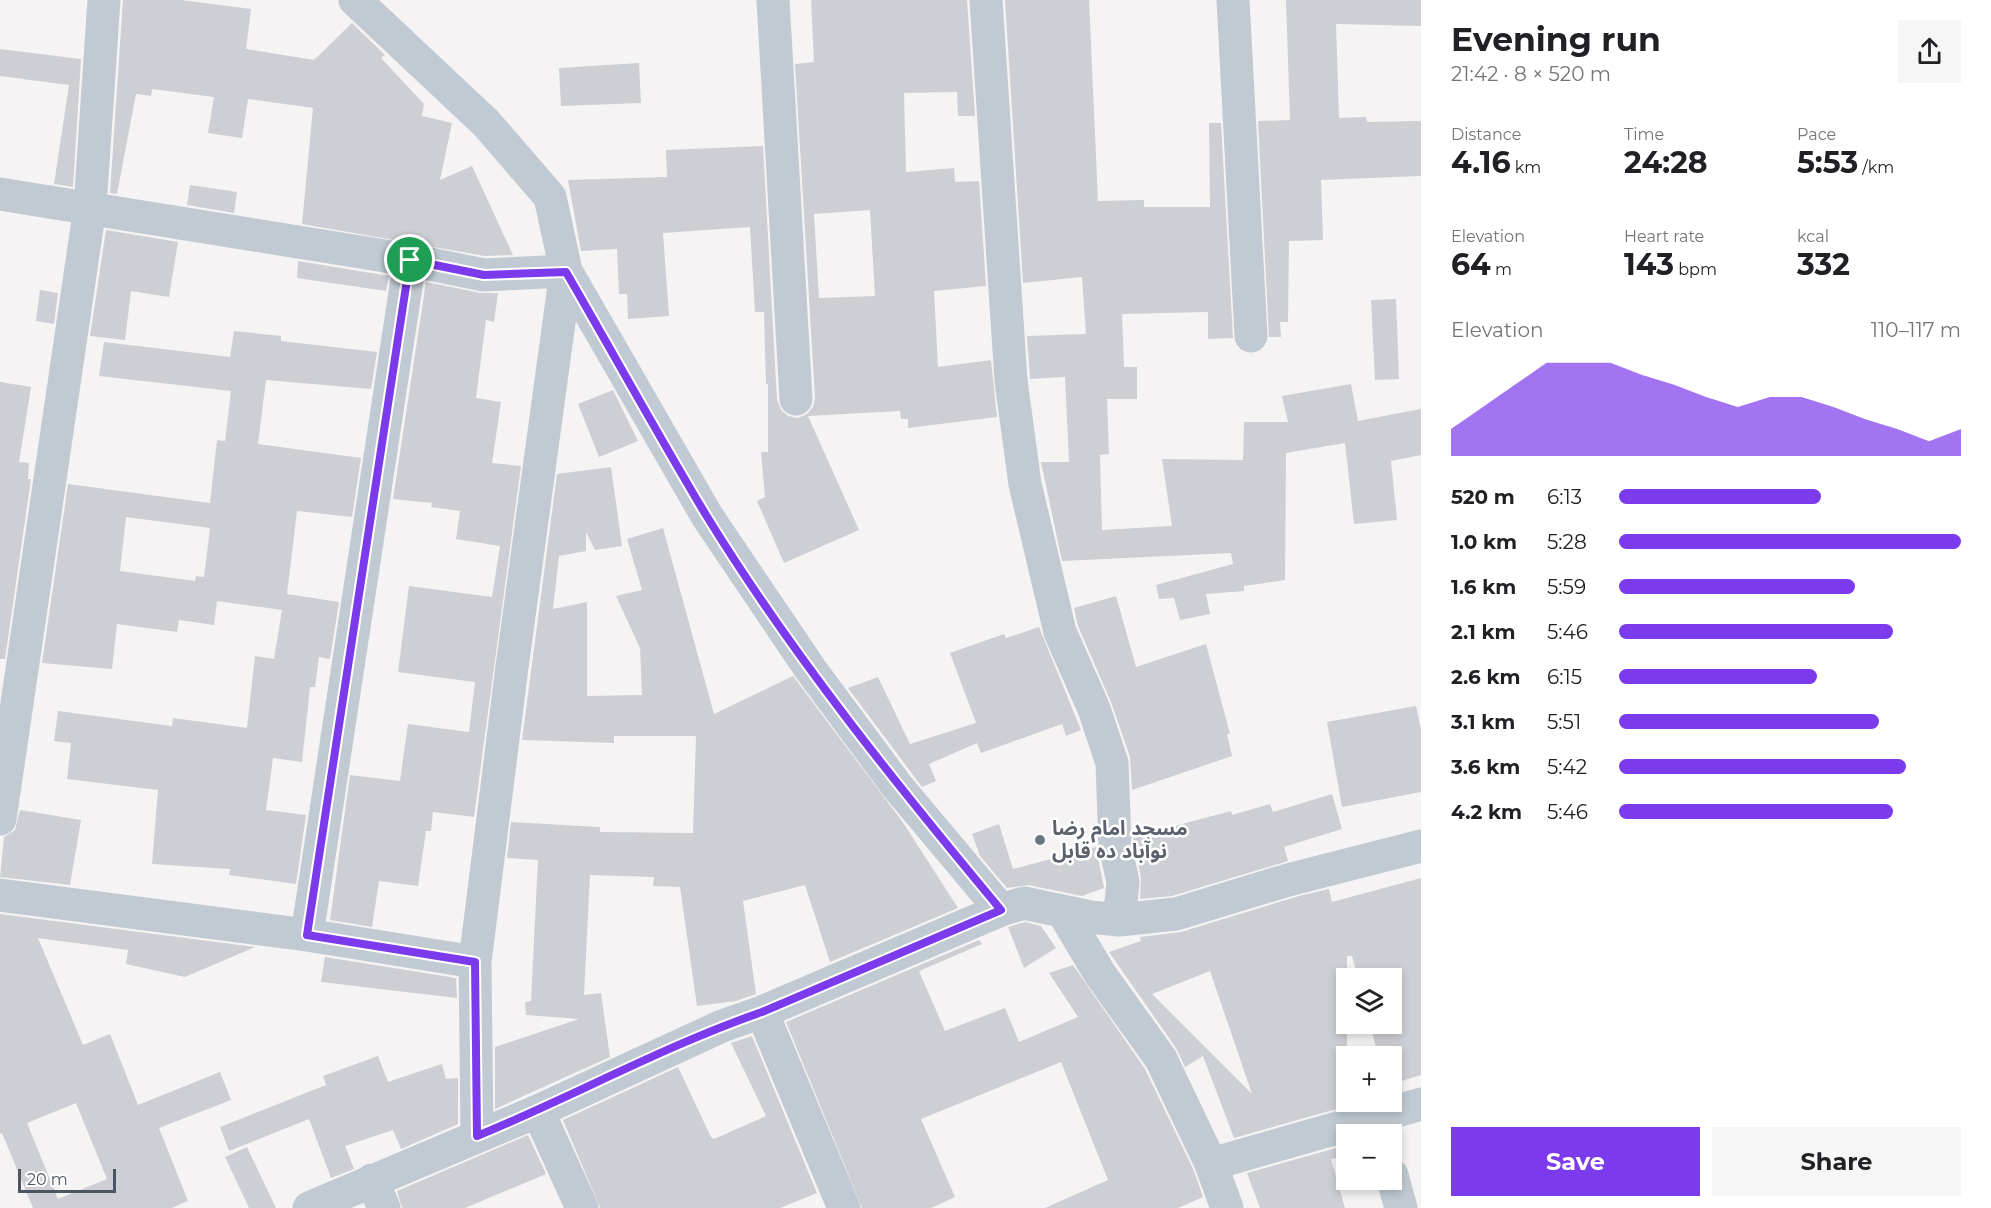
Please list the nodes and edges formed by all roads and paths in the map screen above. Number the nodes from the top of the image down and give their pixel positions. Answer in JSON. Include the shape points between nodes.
{"nodes":[{"id":1,"x":104,"y":0,"type":"edge"},
{"id":2,"x":355,"y":0,"type":"edge"},
{"id":3,"x":772,"y":0,"type":"edge"},
{"id":4,"x":986,"y":0,"type":"edge"},
{"id":5,"x":1233,"y":0,"type":"edge"},
{"id":6,"x":0,"y":194,"type":"edge"},
{"id":7,"x":90,"y":207,"type":"junction"},
{"id":8,"x":410,"y":260,"type":"junction"},
{"id":9,"x":566,"y":272,"type":"junction"},
{"id":10,"x":1251,"y":336,"type":"dead end"},
{"id":11,"x":796,"y":399,"type":"dead end"},
{"id":12,"x":0,"y":819,"type":"edge"},
{"id":13,"x":1421,"y":846,"type":"edge"},
{"id":14,"x":0,"y":895,"type":"edge"},
{"id":15,"x":1001,"y":910,"type":"junction"},
{"id":16,"x":1063,"y":912,"type":"junction"},
{"id":17,"x":1119,"y":920,"type":"junction"},
{"id":18,"x":307,"y":935,"type":"junction"},
{"id":19,"x":475,"y":962,"type":"junction"},
{"id":20,"x":762,"y":1012,"type":"junction"},
{"id":21,"x":1421,"y":1104,"type":"edge"},
{"id":22,"x":538,"y":1111,"type":"junction"},
{"id":23,"x":1380,"y":1124,"type":"edge"},
{"id":24,"x":1336,"y":1135,"type":"edge"},
{"id":25,"x":477,"y":1136,"type":"junction"},
{"id":26,"x":1211,"y":1164,"type":"junction"},
{"id":27,"x":1396,"y":1190,"type":"edge"},
{"id":28,"x":378,"y":1194,"type":"edge"},
{"id":29,"x":309,"y":1208,"type":"edge"},
{"id":30,"x":582,"y":1208,"type":"edge"},
{"id":31,"x":844,"y":1208,"type":"edge"},
{"id":32,"x":1227,"y":1208,"type":"edge"},
{"id":33,"x":1401,"y":1208,"type":"edge"}],
"edges":[{"from":1,"to":7,"type":"street"},
{"from":2,"to":9,"type":"street","via":[[486,123],[550,197]]},
{"from":3,"to":11,"type":"street"},
{"from":4,"to":17,"type":"street","via":[[1011,381],[1025,484],[1060,632],[1094,709],[1112,763],[1116,845],[1123,882]]},
{"from":5,"to":10,"type":"street"},
{"from":6,"to":7,"type":"street"},
{"from":7,"to":8,"type":"street"},
{"from":7,"to":12,"type":"street"},
{"from":8,"to":9,"type":"street","via":[[484,275]]},
{"from":8,"to":18,"type":"street"},
{"from":9,"to":15,"type":"street","via":[[707,516],[811,670],[897,786]]},
{"from":9,"to":19,"type":"street"},
{"from":13,"to":17,"type":"street","via":[[1176,914]]},
{"from":14,"to":18,"type":"street"},
{"from":15,"to":16,"type":"street","via":[[1024,903]]},
{"from":15,"to":20,"type":"street"},
{"from":16,"to":17,"type":"street"},
{"from":16,"to":26,"type":"street","via":[[1100,974],[1161,1059]]},
{"from":18,"to":19,"type":"street"},
{"from":19,"to":25,"type":"street"},
{"from":20,"to":22,"type":"street","via":[[722,1026]]},
{"from":20,"to":31,"type":"street"},
{"from":21,"to":23,"type":"street"},
{"from":22,"to":25,"type":"street"},
{"from":22,"to":30,"type":"street"},
{"from":24,"to":26,"type":"street"},
{"from":25,"to":28,"type":"street"},
{"from":26,"to":32,"type":"street"},
{"from":27,"to":33,"type":"street"},
{"from":28,"to":29,"type":"street"}]}
